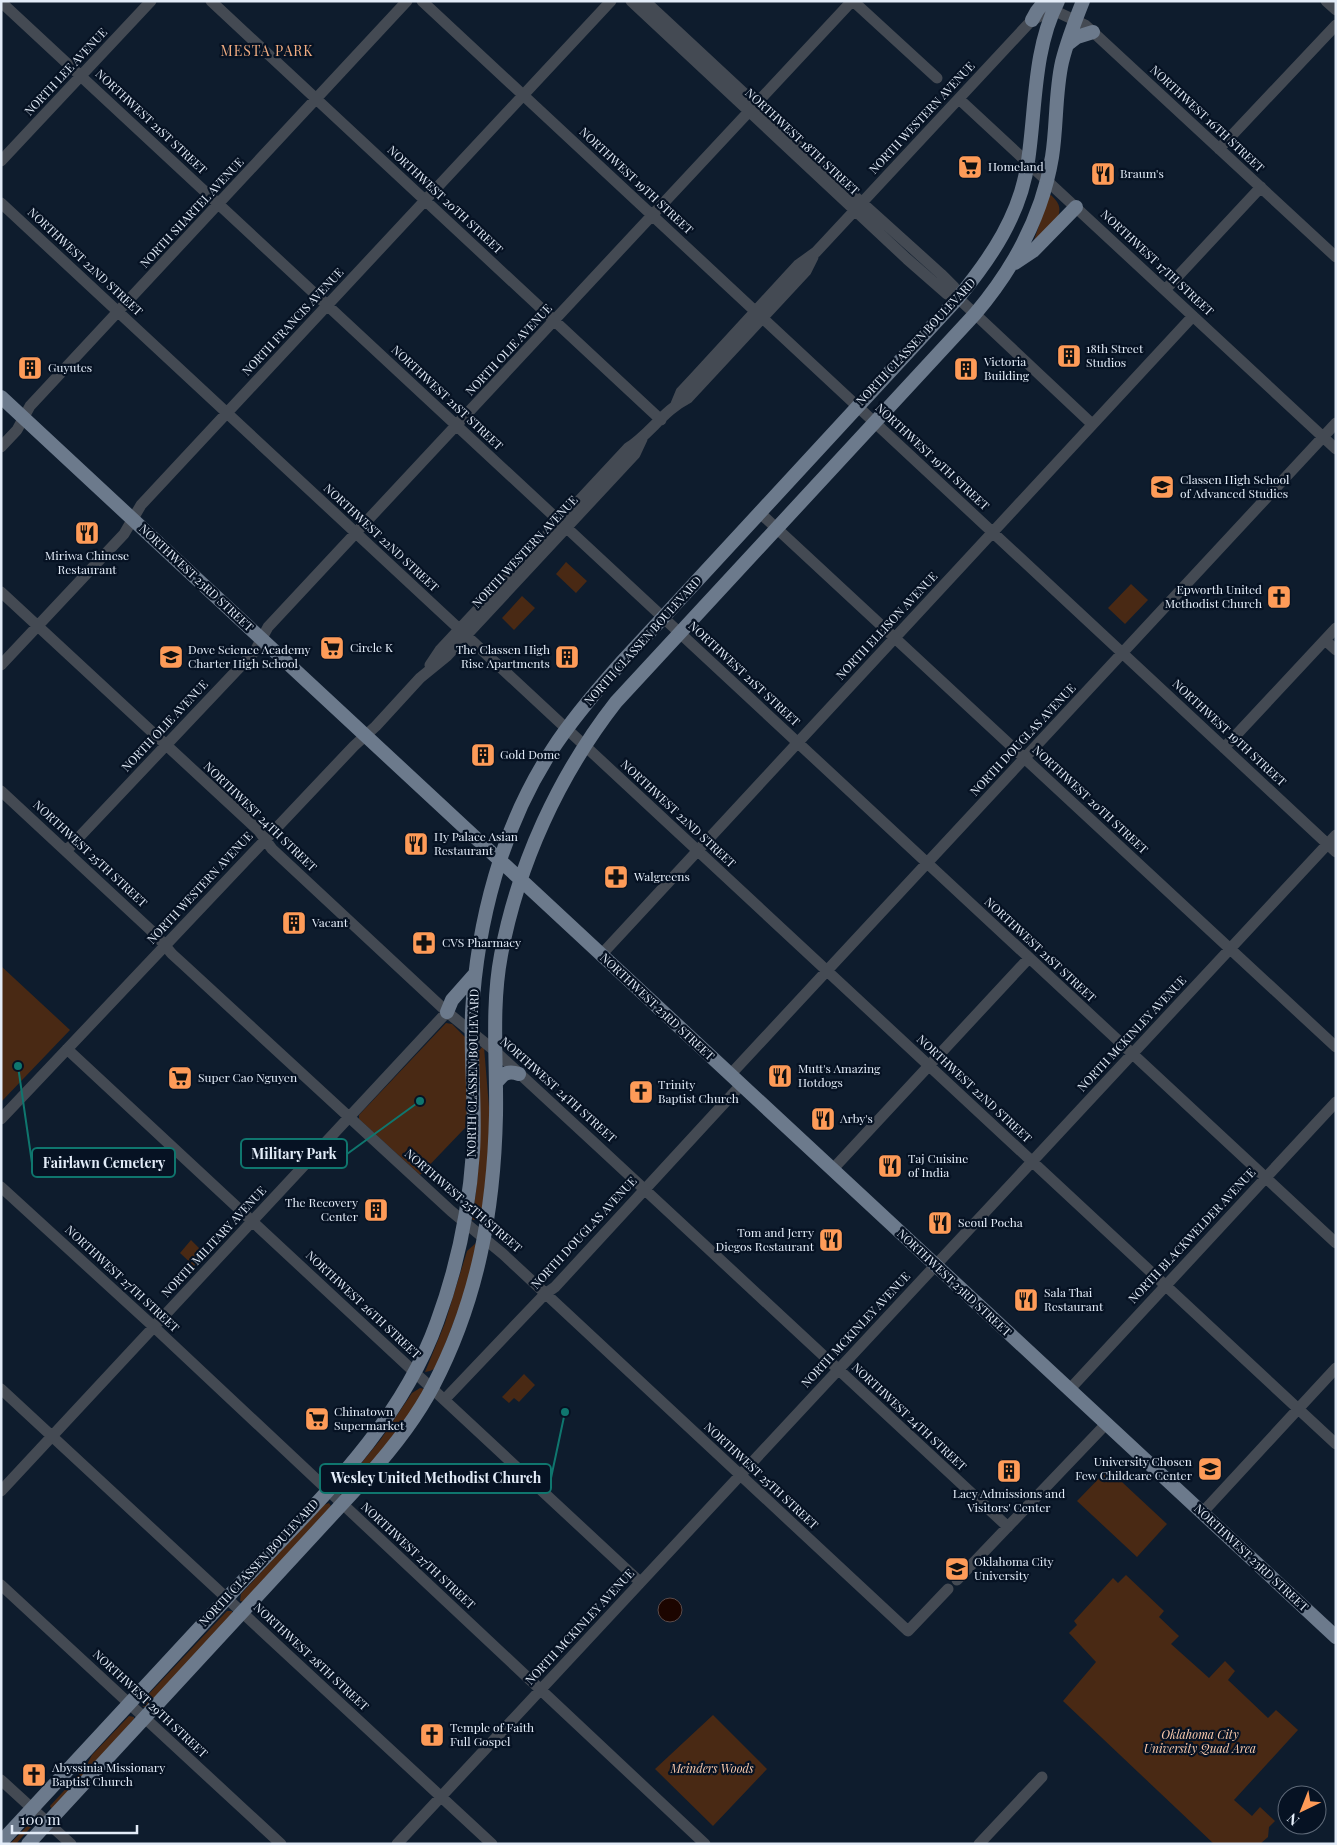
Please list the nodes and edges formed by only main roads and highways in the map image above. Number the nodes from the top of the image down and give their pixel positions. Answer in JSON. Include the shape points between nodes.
{"nodes":[{"id":1,"x":1083,"y":1,"type":"edge"},
{"id":2,"x":1052,"y":4,"type":"edge"},
{"id":3,"x":1032,"y":20,"type":"road end"},
{"id":4,"x":1093,"y":32,"type":"road end"},
{"id":5,"x":1068,"y":44,"type":"junction"},
{"id":6,"x":1076,"y":207,"type":"road end"},
{"id":7,"x":1012,"y":265,"type":"junction"},
{"id":8,"x":1,"y":397,"type":"edge"},
{"id":9,"x":500,"y":860,"type":"junction"},
{"id":10,"x":522,"y":880,"type":"junction"},
{"id":11,"x":476,"y":974,"type":"junction"},
{"id":12,"x":447,"y":1012,"type":"road end"},
{"id":13,"x":519,"y":1074,"type":"road end"},
{"id":14,"x":496,"y":1083,"type":"junction"},
{"id":15,"x":1336,"y":1638,"type":"edge"},
{"id":16,"x":1,"y":1842,"type":"edge"},
{"id":17,"x":28,"y":1844,"type":"edge"}],
"edges":[{"from":1,"to":5,"type":"main road","name":"NORTH CLASSEN BOULEVARD"},
{"from":2,"to":3,"type":"main road","via":[[1037,11]]},
{"from":2,"to":9,"type":"main road","name":"NORTH CLASSEN BOULEVARD","via":[[1039,64],[1028,163],[1016,205],[980,271],[604,682],[540,769]]},
{"from":4,"to":5,"type":"main road"},
{"from":5,"to":7,"type":"main road","name":"NORTH CLASSEN BOULEVARD","via":[[1062,63],[1053,155],[1047,181],[1030,231]]},
{"from":6,"to":7,"type":"main road","via":[[1033,251]]},
{"from":7,"to":10,"type":"main road","name":"NORTH CLASSEN BOULEVARD","via":[[975,314],[616,702],[585,746],[550,809]]},
{"from":8,"to":9,"type":"main road","name":"NORTHWEST 23RD STREET"},
{"from":9,"to":10,"type":"main road","name":"NORTHWEST 23RD STREET"},
{"from":9,"to":11,"type":"main road","name":"NORTH CLASSEN BOULEVARD"},
{"from":10,"to":14,"type":"main road","name":"NORTH CLASSEN BOULEVARD","via":[[501,957],[495,1017]]},
{"from":10,"to":15,"type":"main road","name":"NORTHWEST 23RD STREET"},
{"from":11,"to":12,"type":"main road","via":[[452,1000]]},
{"from":11,"to":16,"type":"main road","name":"NORTH CLASSEN BOULEVARD","via":[[472,1032],[473,1150],[464,1222],[436,1324],[414,1371],[381,1426],[328,1490]]},
{"from":13,"to":14,"type":"main road","via":[[509,1071]]},
{"from":14,"to":17,"type":"main road","name":"NORTH CLASSEN BOULEVARD","via":[[494,1175],[485,1240],[467,1308],[432,1388],[391,1450]]}]}
